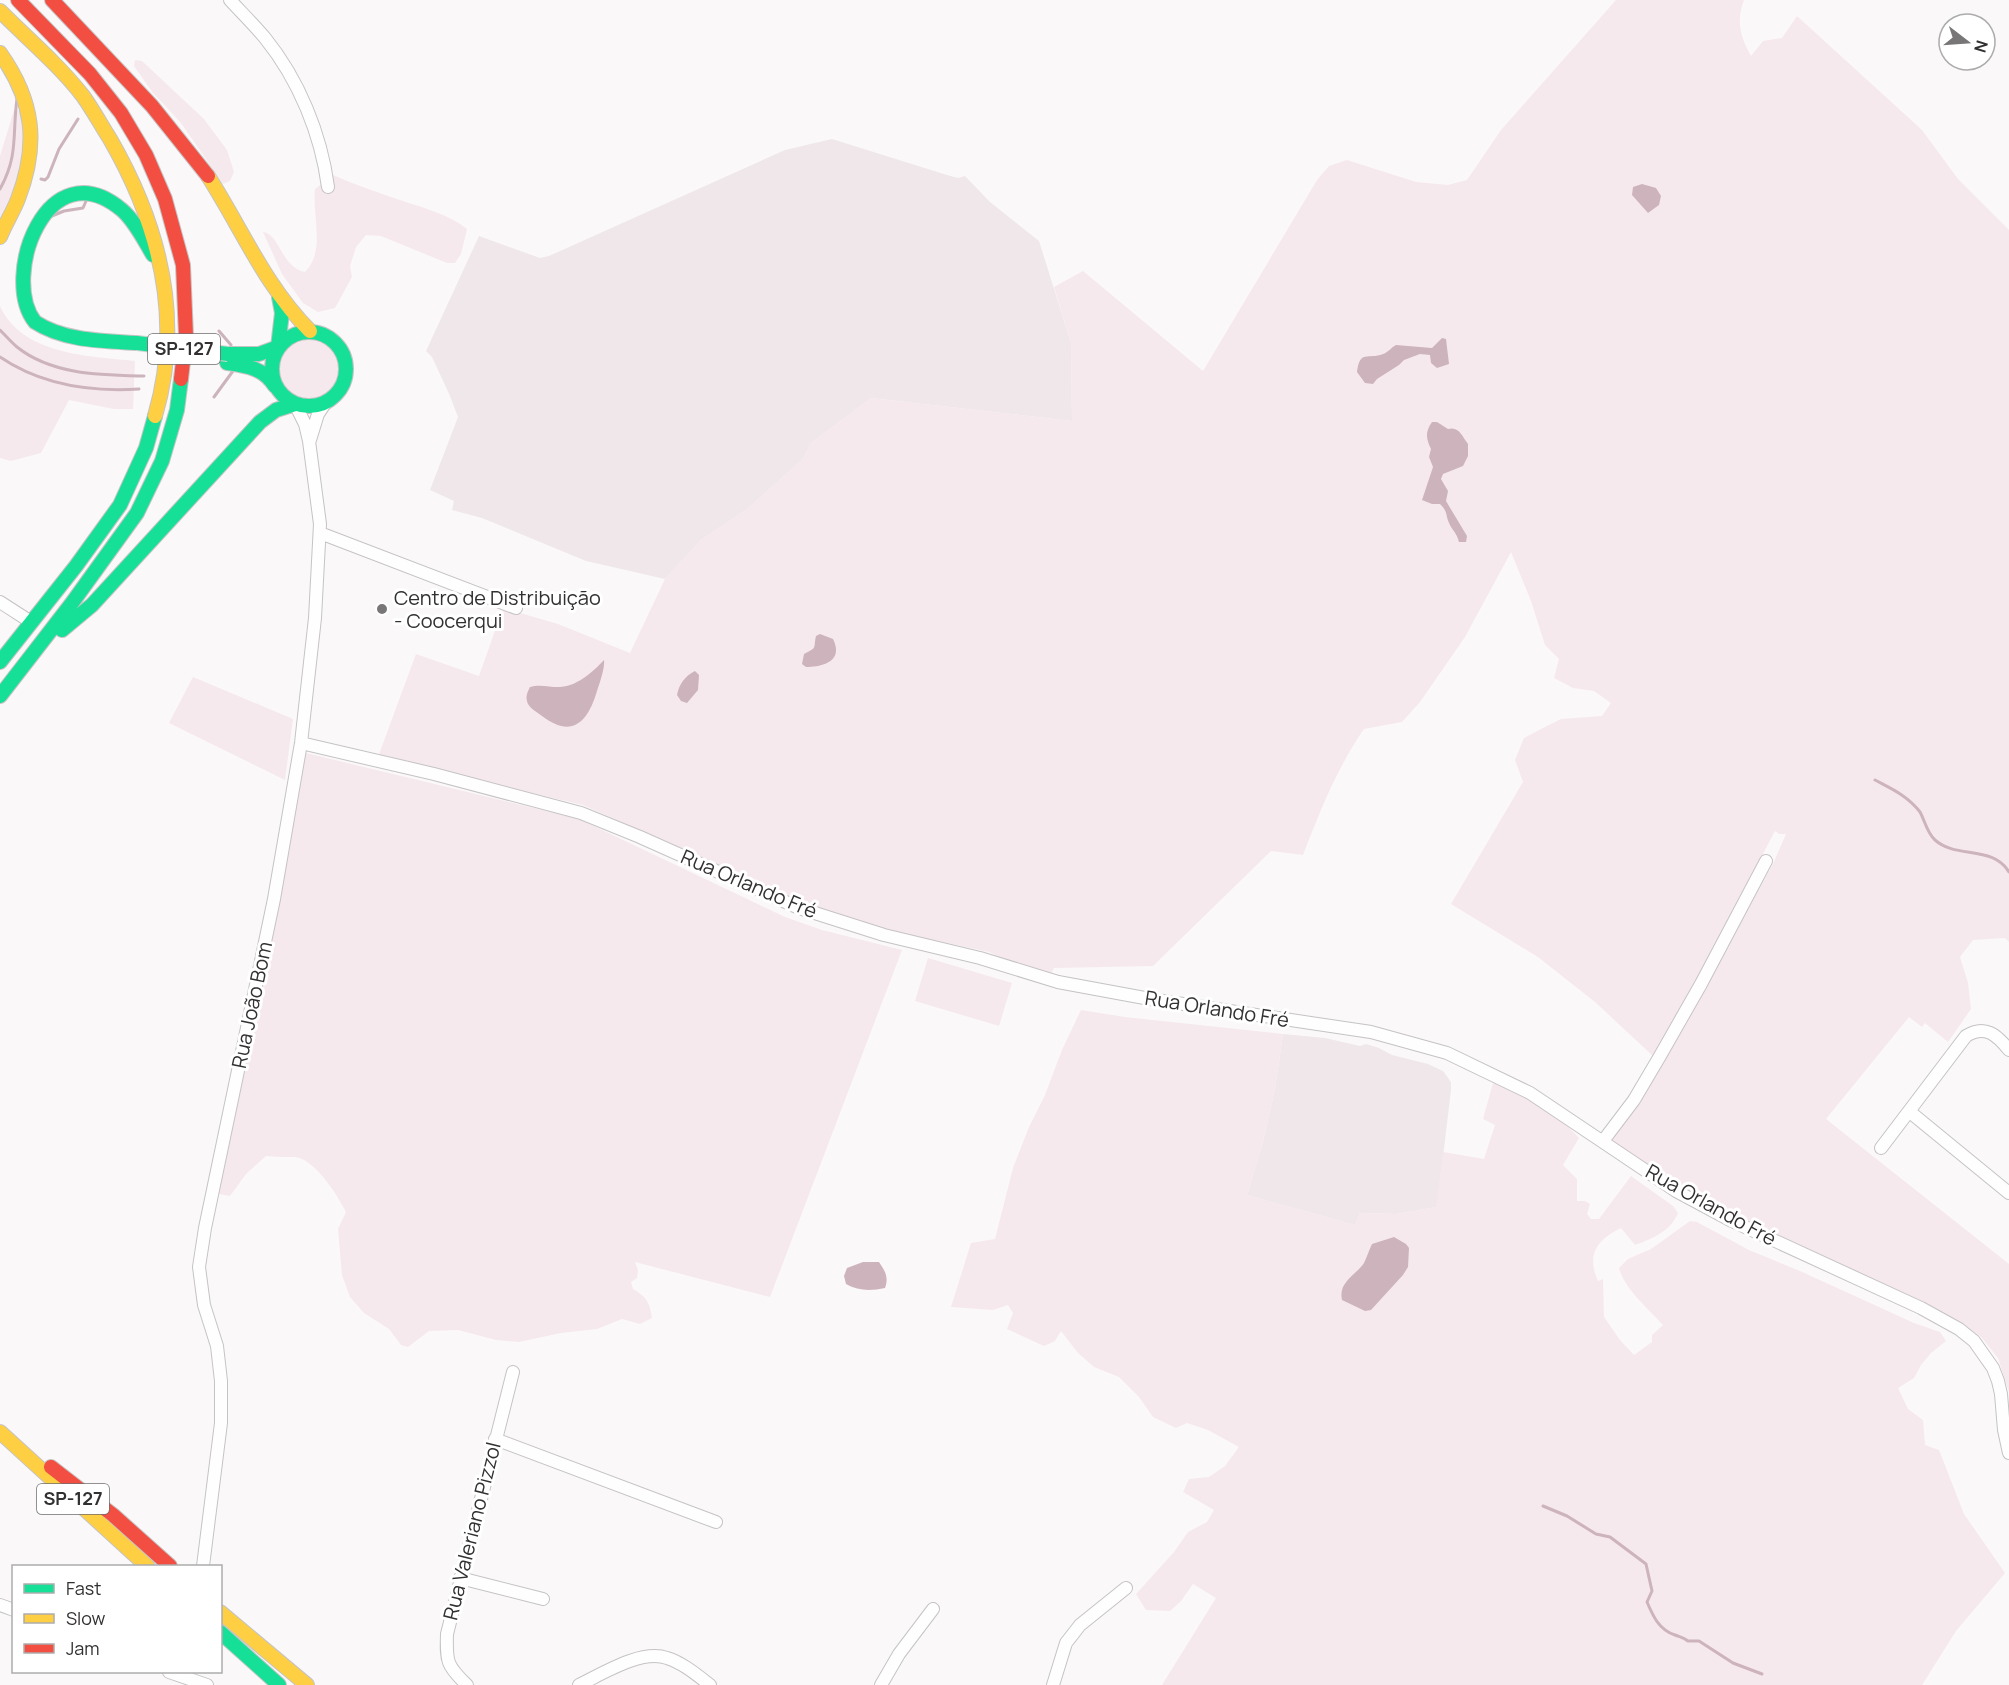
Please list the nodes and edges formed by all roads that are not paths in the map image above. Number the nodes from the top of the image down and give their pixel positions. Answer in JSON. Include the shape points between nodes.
{"nodes":[{"id":1,"x":18,"y":0,"type":"edge"},
{"id":2,"x":52,"y":0,"type":"edge"},
{"id":3,"x":230,"y":0,"type":"edge"},
{"id":4,"x":0,"y":11,"type":"edge"},
{"id":5,"x":0,"y":53,"type":"edge"},
{"id":6,"x":328,"y":187,"type":"dead end"},
{"id":7,"x":2,"y":243,"type":"edge"},
{"id":8,"x":164,"y":271,"type":"junction"},
{"id":9,"x":10,"y":291,"type":"dead end"},
{"id":10,"x":279,"y":296,"type":"junction"},
{"id":11,"x":16,"y":318,"type":"dead end"},
{"id":12,"x":310,"y":331,"type":"junction"},
{"id":13,"x":136,"y":347,"type":"junction"},
{"id":14,"x":278,"y":347,"type":"junction"},
{"id":15,"x":227,"y":358,"type":"junction"},
{"id":16,"x":276,"y":387,"type":"junction"},
{"id":17,"x":326,"y":402,"type":"junction"},
{"id":18,"x":295,"y":404,"type":"junction"},
{"id":19,"x":309,"y":441,"type":"junction"},
{"id":20,"x":321,"y":533,"type":"junction"},
{"id":21,"x":0,"y":602,"type":"edge"},
{"id":22,"x":516,"y":608,"type":"dead end"},
{"id":23,"x":32,"y":622,"type":"junction"},
{"id":24,"x":34,"y":654,"type":"junction"},
{"id":25,"x":0,"y":662,"type":"edge"},
{"id":26,"x":0,"y":696,"type":"edge"},
{"id":27,"x":301,"y":743,"type":"junction"},
{"id":28,"x":1766,"y":861,"type":"dead end"},
{"id":29,"x":2009,"y":1050,"type":"edge"},
{"id":30,"x":1910,"y":1112,"type":"junction"},
{"id":31,"x":1603,"y":1141,"type":"junction"},
{"id":32,"x":1881,"y":1148,"type":"dead end"},
{"id":33,"x":2009,"y":1193,"type":"edge"},
{"id":34,"x":513,"y":1372,"type":"dead end"},
{"id":35,"x":1,"y":1432,"type":"edge"},
{"id":36,"x":495,"y":1439,"type":"junction"},
{"id":37,"x":2009,"y":1453,"type":"edge"},
{"id":38,"x":716,"y":1522,"type":"dead end"},
{"id":39,"x":85,"y":1528,"type":"dead end"},
{"id":40,"x":126,"y":1565,"type":"edge"},
{"id":41,"x":146,"y":1565,"type":"edge"},
{"id":42,"x":169,"y":1565,"type":"edge"},
{"id":43,"x":203,"y":1565,"type":"edge"},
{"id":44,"x":460,"y":1578,"type":"junction"},
{"id":45,"x":1126,"y":1588,"type":"dead end"},
{"id":46,"x":543,"y":1599,"type":"dead end"},
{"id":47,"x":933,"y":1609,"type":"dead end"},
{"id":48,"x":222,"y":1614,"type":"edge"},
{"id":49,"x":222,"y":1634,"type":"edge"},
{"id":50,"x":175,"y":1673,"type":"edge"},
{"id":51,"x":207,"y":1685,"type":"edge"},
{"id":52,"x":279,"y":1685,"type":"edge"},
{"id":53,"x":306,"y":1685,"type":"edge"},
{"id":54,"x":467,"y":1685,"type":"edge"},
{"id":55,"x":579,"y":1685,"type":"edge"},
{"id":56,"x":710,"y":1685,"type":"edge"},
{"id":57,"x":881,"y":1685,"type":"edge"},
{"id":58,"x":1053,"y":1685,"type":"edge"}],
"edges":[{"from":1,"to":24,"type":"main road","number":"SP-127","via":[[90,74],[121,113],[146,155],[165,199],[183,265],[186,336],[177,410],[162,461],[137,513]]},
{"from":2,"to":10,"type":"main road","via":[[168,124],[208,177]]},
{"from":3,"to":6,"type":"street","via":[[265,38],[291,78],[324,156]]},
{"from":4,"to":8,"type":"main road","number":"SP-127","via":[[82,95],[123,157],[150,216]]},
{"from":5,"to":7,"type":"main road","via":[[25,95],[32,141],[28,170]]},
{"from":7,"to":8,"type":"main road","via":[[23,215],[45,198],[67,192],[87,193],[121,209]]},
{"from":8,"to":23,"type":"main road","number":"SP-127","via":[[169,310],[165,382],[152,433],[125,497]]},
{"from":9,"to":13,"type":"main road","via":[[34,322],[50,330]]},
{"from":10,"to":12,"type":"main road"},
{"from":10,"to":14,"type":"main road","via":[[282,314]]},
{"from":11,"to":13,"type":"main road","via":[[28,330],[78,348]]},
{"from":12,"to":14,"type":"main road","via":[[288,338]]},
{"from":12,"to":17,"type":"main road","via":[[337,344],[345,362],[343,385]]},
{"from":13,"to":15,"type":"main road","bridge":true},
{"from":14,"to":15,"type":"main road"},
{"from":14,"to":16,"type":"main road","via":[[272,368]]},
{"from":15,"to":16,"type":"main road","via":[[263,371]]},
{"from":16,"to":18,"type":"main road"},
{"from":17,"to":18,"type":"main road"},
{"from":17,"to":19,"type":"street"},
{"from":18,"to":19,"type":"street","name":"Rua João Bom"},
{"from":18,"to":24,"type":"main road","via":[[276,410],[260,422],[92,605]]},
{"from":19,"to":20,"type":"street","name":"Rua João Bom"},
{"from":20,"to":22,"type":"street"},
{"from":20,"to":27,"type":"street","name":"Rua João Bom"},
{"from":21,"to":23,"type":"street"},
{"from":23,"to":25,"type":"main road","number":"SP-127"},
{"from":24,"to":26,"type":"main road","number":"SP-127"},
{"from":27,"to":31,"type":"street","name":"Rua Orlando Fré","via":[[581,813],[799,908],[884,935],[1058,982],[1371,1032],[1447,1053],[1530,1093]]},
{"from":27,"to":43,"type":"street","name":"Rua João Bom","via":[[274,899],[199,1267],[221,1381],[220,1423]]},
{"from":28,"to":31,"type":"street","via":[[1660,1056]]},
{"from":29,"to":30,"type":"street","via":[[1998,1036],[1982,1030],[1966,1036]]},
{"from":30,"to":32,"type":"street"},
{"from":30,"to":33,"type":"street"},
{"from":31,"to":37,"type":"street","name":"Rua Orlando Fré","via":[[1676,1191],[1731,1221],[1959,1329],[1974,1341],[1993,1368],[2001,1394]]},
{"from":34,"to":36,"type":"street","name":"Rua Valeriano Pizzol"},
{"from":35,"to":41,"type":"main road","number":"SP-127"},
{"from":35,"to":42,"type":"main road","via":[[114,1515]]},
{"from":36,"to":38,"type":"street"},
{"from":36,"to":44,"type":"street","name":"Rua Valeriano Pizzol"},
{"from":39,"to":40,"type":"main road","number":"SP-127"},
{"from":44,"to":46,"type":"street"},
{"from":44,"to":54,"type":"street","name":"Rua Valeriano Pizzol","via":[[446,1657],[453,1672]]},
{"from":45,"to":58,"type":"street","via":[[1080,1625],[1066,1643]]},
{"from":47,"to":57,"type":"street"},
{"from":48,"to":53,"type":"main road"},
{"from":49,"to":52,"type":"main road"},
{"from":50,"to":51,"type":"street"},
{"from":55,"to":56,"type":"street","via":[[649,1656],[681,1664]]}]}
